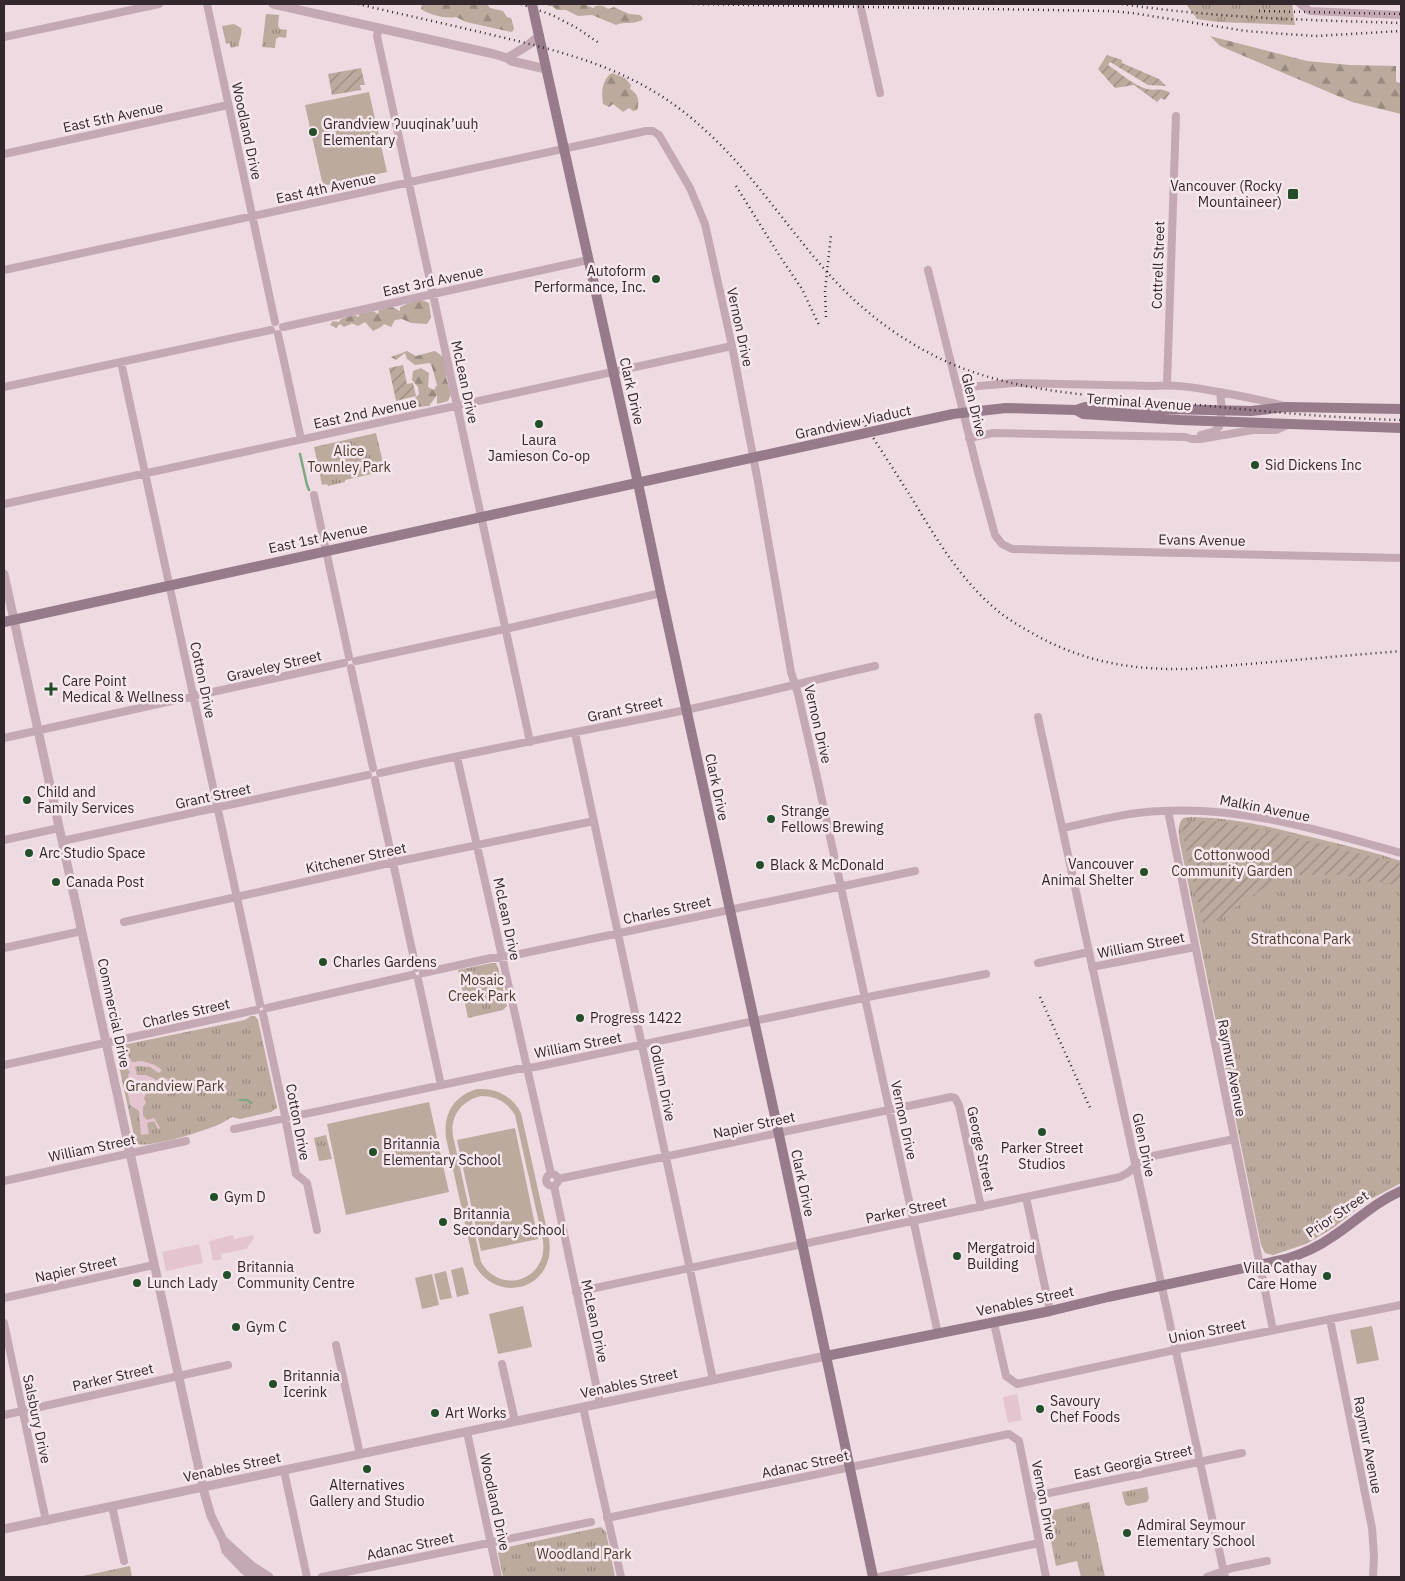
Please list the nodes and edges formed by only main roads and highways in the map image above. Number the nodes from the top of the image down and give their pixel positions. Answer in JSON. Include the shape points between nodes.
{"nodes":[{"id":1,"x":532,"y":4,"type":"edge"},
{"id":2,"x":1401,"y":409,"type":"edge"},
{"id":3,"x":1076,"y":410,"type":"junction"},
{"id":4,"x":1401,"y":428,"type":"edge"},
{"id":5,"x":638,"y":483,"type":"junction"},
{"id":6,"x":9,"y":620,"type":"edge"},
{"id":7,"x":1401,"y":1191,"type":"edge"},
{"id":8,"x":1259,"y":1266,"type":"joint"},
{"id":9,"x":826,"y":1356,"type":"junction"},
{"id":10,"x":873,"y":1577,"type":"edge"}],
"edges":[{"from":1,"to":5,"type":"main road","name":"Clark Drive","bridge":true},
{"from":2,"to":3,"type":"main road","name":"Terminal Avenue","via":[[1286,407],[1250,411],[1085,407]]},
{"from":3,"to":4,"type":"main road","name":"Terminal Avenue","via":[[1083,414]]},
{"from":3,"to":5,"type":"main road","name":"Grandview Viaduct","bridge":true,"via":[[1006,408],[953,414]]},
{"from":5,"to":6,"type":"main road","name":"East 1st Avenue"},
{"from":5,"to":9,"type":"main road","name":"Clark Drive"},
{"from":7,"to":8,"type":"main road","name":"Prior Street","via":[[1375,1205],[1314,1248]]},
{"from":8,"to":9,"type":"main road","name":"Venables Street"},
{"from":9,"to":10,"type":"main road","name":"Clark Drive"}]}
